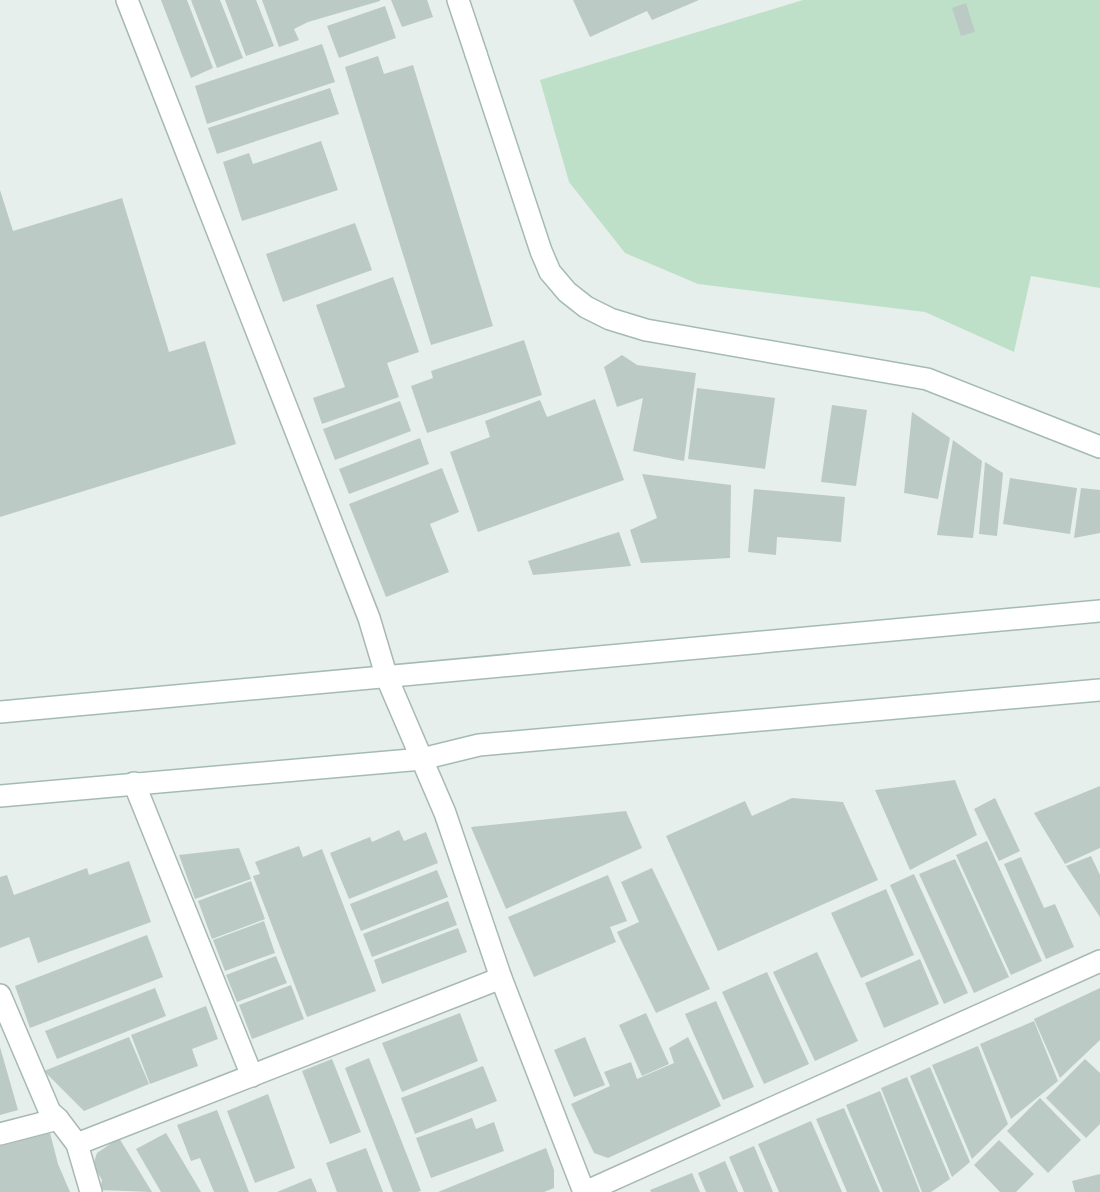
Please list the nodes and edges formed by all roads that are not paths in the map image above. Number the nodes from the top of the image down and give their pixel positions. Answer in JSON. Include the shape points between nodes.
{"nodes":[{"id":1,"x":127,"y":0,"type":"edge"},
{"id":2,"x":458,"y":0,"type":"edge"},
{"id":3,"x":1100,"y":447,"type":"edge"},
{"id":4,"x":1100,"y":611,"type":"edge"},
{"id":5,"x":387,"y":678,"type":"junction"},
{"id":6,"x":1100,"y":690,"type":"edge"},
{"id":7,"x":0,"y":712,"type":"edge"},
{"id":8,"x":422,"y":758,"type":"junction"},
{"id":9,"x":134,"y":783,"type":"junction"},
{"id":10,"x":0,"y":796,"type":"edge"},
{"id":11,"x":1100,"y":961,"type":"edge"},
{"id":12,"x":501,"y":978,"type":"junction"},
{"id":13,"x":0,"y":995,"type":"edge"},
{"id":14,"x":252,"y":1076,"type":"junction"},
{"id":15,"x":58,"y":1119,"type":"junction"},
{"id":16,"x":0,"y":1134,"type":"edge"},
{"id":17,"x":77,"y":1144,"type":"junction"},
{"id":18,"x":91,"y":1192,"type":"edge"},
{"id":19,"x":585,"y":1192,"type":"edge"}],
"edges":[{"from":1,"to":5,"type":"street","via":[[369,618]]},
{"from":2,"to":3,"type":"street","via":[[541,251],[550,272],[586,307],[646,330],[927,379]]},
{"from":4,"to":5,"type":"street"},
{"from":5,"to":7,"type":"street"},
{"from":5,"to":8,"type":"street"},
{"from":6,"to":8,"type":"street","via":[[479,745]]},
{"from":8,"to":9,"type":"street"},
{"from":8,"to":12,"type":"street"},
{"from":9,"to":10,"type":"street"},
{"from":9,"to":14,"type":"street"},
{"from":11,"to":19,"type":"street"},
{"from":12,"to":14,"type":"street"},
{"from":12,"to":19,"type":"street"},
{"from":13,"to":15,"type":"street","via":[[50,1112]]},
{"from":14,"to":17,"type":"street"},
{"from":15,"to":16,"type":"street"},
{"from":15,"to":17,"type":"street"},
{"from":17,"to":18,"type":"street"}]}
